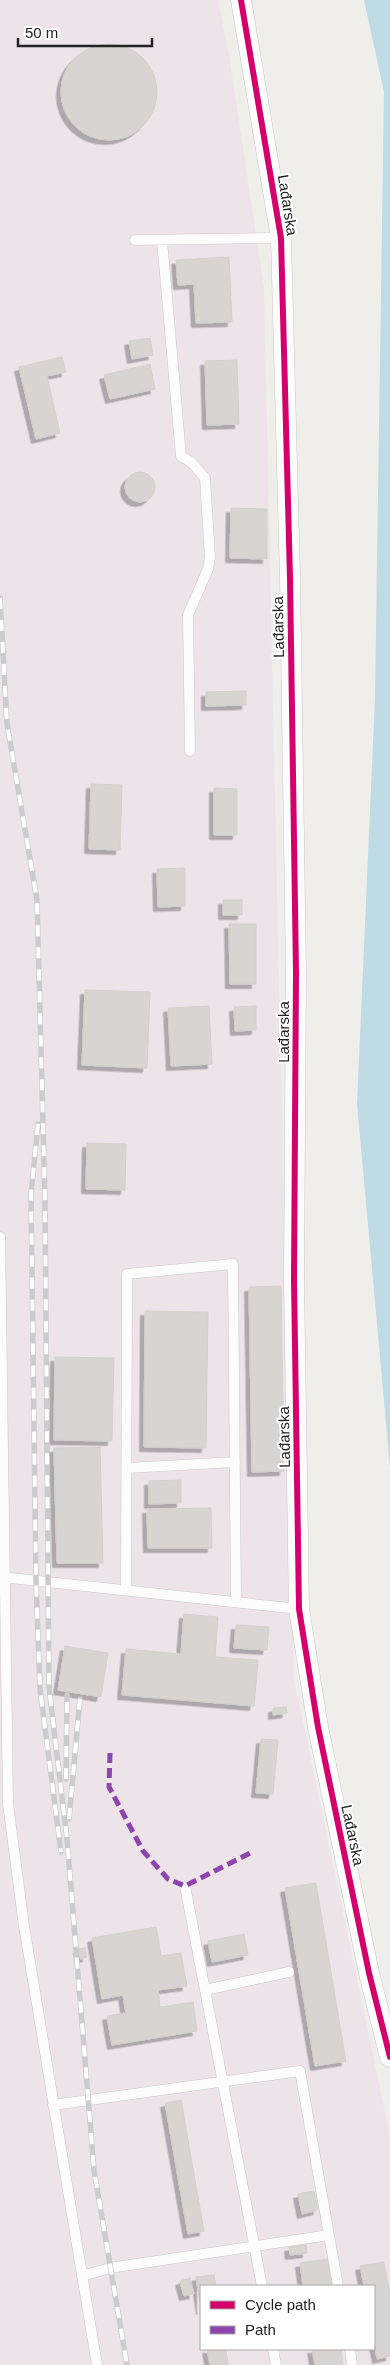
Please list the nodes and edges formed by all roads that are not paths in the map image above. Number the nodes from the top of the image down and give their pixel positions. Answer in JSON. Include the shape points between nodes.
{"nodes":[{"id":1,"x":241,"y":0,"type":"edge"},
{"id":2,"x":281,"y":238,"type":"junction"},
{"id":3,"x":134,"y":240,"type":"dead end"},
{"id":4,"x":162,"y":240,"type":"junction"},
{"id":5,"x":190,"y":751,"type":"dead end"},
{"id":6,"x":0,"y":1237,"type":"edge"},
{"id":7,"x":235,"y":1462,"type":"junction"},
{"id":8,"x":127,"y":1468,"type":"junction"},
{"id":9,"x":3,"y":1577,"type":"edge"},
{"id":10,"x":126,"y":1590,"type":"junction"},
{"id":11,"x":236,"y":1602,"type":"junction"},
{"id":12,"x":299,"y":1609,"type":"junction"},
{"id":13,"x":185,"y":1886,"type":"dead end"},
{"id":14,"x":289,"y":1972,"type":"dead end"},
{"id":15,"x":205,"y":1990,"type":"junction"},
{"id":16,"x":390,"y":2058,"type":"edge"},
{"id":17,"x":222,"y":2082,"type":"junction"},
{"id":18,"x":53,"y":2105,"type":"junction"},
{"id":19,"x":329,"y":2235,"type":"junction"},
{"id":20,"x":255,"y":2244,"type":"junction"},
{"id":21,"x":82,"y":2276,"type":"junction"},
{"id":22,"x":262,"y":2285,"type":"edge"},
{"id":23,"x":338,"y":2285,"type":"edge"},
{"id":24,"x":273,"y":2350,"type":"edge"},
{"id":25,"x":350,"y":2350,"type":"edge"},
{"id":26,"x":97,"y":2365,"type":"edge"},
{"id":27,"x":276,"y":2365,"type":"edge"},
{"id":28,"x":352,"y":2365,"type":"edge"}],
"edges":[{"from":1,"to":2,"type":"street","name":"Lađarska"},
{"from":2,"to":4,"type":"lane"},
{"from":2,"to":12,"type":"street","name":"Lađarska","via":[[290,578]]},
{"from":3,"to":4,"type":"lane"},
{"from":4,"to":5,"type":"lane","via":[[180,456],[191,462],[205,478],[210,557],[188,615]]},
{"from":6,"to":9,"type":"lane"},
{"from":7,"to":8,"type":"lane"},
{"from":7,"to":8,"type":"lane","via":[[233,1264],[127,1274]]},
{"from":7,"to":11,"type":"lane"},
{"from":8,"to":10,"type":"lane"},
{"from":9,"to":10,"type":"lane"},
{"from":9,"to":18,"type":"lane","via":[[8,1804]]},
{"from":10,"to":11,"type":"lane"},
{"from":11,"to":12,"type":"lane"},
{"from":12,"to":16,"type":"street","name":"Lađarska","via":[[318,1727]]},
{"from":13,"to":15,"type":"lane"},
{"from":14,"to":15,"type":"lane"},
{"from":15,"to":17,"type":"lane"},
{"from":17,"to":18,"type":"lane"},
{"from":17,"to":19,"type":"lane","via":[[300,2071]]},
{"from":17,"to":20,"type":"lane"},
{"from":18,"to":21,"type":"lane"},
{"from":19,"to":20,"type":"lane"},
{"from":19,"to":23,"type":"lane"},
{"from":20,"to":21,"type":"lane","via":[[110,2268]]},
{"from":20,"to":22,"type":"lane"},
{"from":21,"to":26,"type":"lane"},
{"from":24,"to":27,"type":"lane"},
{"from":25,"to":28,"type":"lane"}]}
